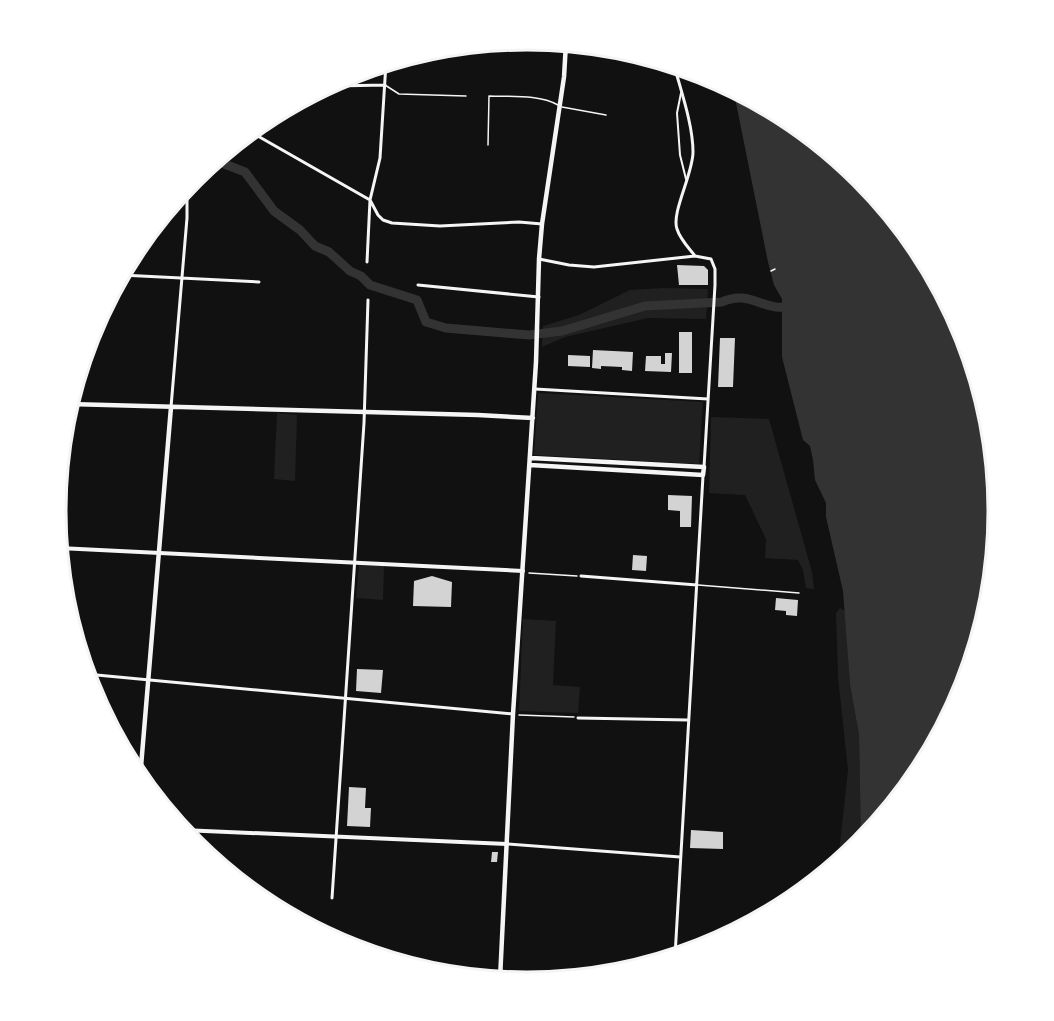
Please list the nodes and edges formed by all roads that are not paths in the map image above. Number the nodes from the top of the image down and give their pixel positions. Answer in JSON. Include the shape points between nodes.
{"nodes":[{"id":1,"x":565,"y":51,"type":"edge"},
{"id":2,"x":386,"y":72,"type":"edge"},
{"id":3,"x":676,"y":75,"type":"edge"},
{"id":4,"x":385,"y":85,"type":"junction"},
{"id":5,"x":349,"y":86,"type":"edge"},
{"id":6,"x":681,"y":92,"type":"junction"},
{"id":7,"x":466,"y":96,"type":"dead end"},
{"id":8,"x":560,"y":106,"type":"junction"},
{"id":9,"x":606,"y":115,"type":"dead end"},
{"id":10,"x":258,"y":136,"type":"edge"},
{"id":11,"x":488,"y":145,"type":"dead end"},
{"id":12,"x":685,"y":191,"type":"junction"},
{"id":13,"x":187,"y":200,"type":"edge"},
{"id":14,"x":369,"y":200,"type":"junction"},
{"id":15,"x":542,"y":224,"type":"junction"},
{"id":16,"x":695,"y":256,"type":"junction"},
{"id":17,"x":539,"y":259,"type":"junction"},
{"id":18,"x":367,"y":262,"type":"dead end"},
{"id":19,"x":131,"y":276,"type":"edge"},
{"id":20,"x":181,"y":279,"type":"junction"},
{"id":21,"x":259,"y":282,"type":"dead end"},
{"id":22,"x":418,"y":285,"type":"dead end"},
{"id":23,"x":539,"y":297,"type":"junction"},
{"id":24,"x":368,"y":300,"type":"dead end"},
{"id":25,"x":535,"y":389,"type":"junction"},
{"id":26,"x":708,"y":399,"type":"junction"},
{"id":27,"x":79,"y":404,"type":"edge"},
{"id":28,"x":171,"y":407,"type":"junction"},
{"id":29,"x":364,"y":412,"type":"junction"},
{"id":30,"x":533,"y":418,"type":"junction"},
{"id":31,"x":531,"y":458,"type":"junction"},
{"id":32,"x":530,"y":465,"type":"junction"},
{"id":33,"x":704,"y":467,"type":"junction"},
{"id":34,"x":703,"y":475,"type":"junction"},
{"id":35,"x":68,"y":548,"type":"edge"},
{"id":36,"x":159,"y":552,"type":"junction"},
{"id":37,"x":354,"y":562,"type":"junction"},
{"id":38,"x":523,"y":571,"type":"junction"},
{"id":39,"x":581,"y":576,"type":"road end"},
{"id":40,"x":697,"y":585,"type":"junction"},
{"id":41,"x":798,"y":593,"type":"dead end"},
{"id":42,"x":96,"y":675,"type":"edge"},
{"id":43,"x":149,"y":679,"type":"junction"},
{"id":44,"x":346,"y":699,"type":"junction"},
{"id":45,"x":513,"y":714,"type":"junction"},
{"id":46,"x":578,"y":718,"type":"road end"},
{"id":47,"x":688,"y":720,"type":"junction"},
{"id":48,"x":141,"y":763,"type":"edge"},
{"id":49,"x":196,"y":831,"type":"edge"},
{"id":50,"x":337,"y":836,"type":"junction"},
{"id":51,"x":507,"y":844,"type":"junction"},
{"id":52,"x":680,"y":857,"type":"junction"},
{"id":53,"x":332,"y":898,"type":"dead end"},
{"id":54,"x":675,"y":947,"type":"edge"},
{"id":55,"x":500,"y":971,"type":"edge"}],
"edges":[{"from":1,"to":8,"type":"main road"},
{"from":2,"to":4,"type":"street"},
{"from":3,"to":6,"type":"street"},
{"from":4,"to":5,"type":"street"},
{"from":4,"to":7,"type":"lane","via":[[399,94]]},
{"from":4,"to":14,"type":"street","via":[[380,158]]},
{"from":6,"to":12,"type":"street","via":[[677,112],[680,155],[687,175]]},
{"from":6,"to":12,"type":"street","via":[[694,151]]},
{"from":8,"to":9,"type":"lane"},
{"from":8,"to":11,"type":"lane","via":[[551,101],[489,96]]},
{"from":8,"to":15,"type":"main road"},
{"from":10,"to":14,"type":"street"},
{"from":12,"to":16,"type":"street","via":[[676,227]]},
{"from":13,"to":20,"type":"street"},
{"from":14,"to":15,"type":"street","via":[[378,215],[392,223]]},
{"from":14,"to":18,"type":"street"},
{"from":15,"to":17,"type":"main road"},
{"from":16,"to":17,"type":"street","via":[[594,267]]},
{"from":16,"to":26,"type":"street","via":[[711,259],[715,269]]},
{"from":17,"to":23,"type":"main road"},
{"from":19,"to":20,"type":"street"},
{"from":20,"to":21,"type":"street"},
{"from":20,"to":28,"type":"street"},
{"from":22,"to":23,"type":"street"},
{"from":23,"to":25,"type":"main road"},
{"from":24,"to":29,"type":"street"},
{"from":25,"to":26,"type":"street"},
{"from":25,"to":30,"type":"main road"},
{"from":26,"to":33,"type":"street"},
{"from":27,"to":28,"type":"main road"},
{"from":28,"to":29,"type":"main road"},
{"from":28,"to":36,"type":"main road"},
{"from":29,"to":30,"type":"main road"},
{"from":29,"to":37,"type":"street"},
{"from":30,"to":31,"type":"main road"},
{"from":31,"to":32,"type":"main road"},
{"from":31,"to":33,"type":"main road"},
{"from":32,"to":34,"type":"main road"},
{"from":32,"to":38,"type":"main road"},
{"from":33,"to":34,"type":"main road"},
{"from":34,"to":40,"type":"street"},
{"from":35,"to":36,"type":"street"},
{"from":36,"to":37,"type":"street"},
{"from":36,"to":43,"type":"main road"},
{"from":37,"to":38,"type":"street"},
{"from":37,"to":44,"type":"street"},
{"from":38,"to":45,"type":"main road"},
{"from":39,"to":40,"type":"street"},
{"from":40,"to":41,"type":"lane"},
{"from":40,"to":47,"type":"street"},
{"from":42,"to":43,"type":"street"},
{"from":43,"to":44,"type":"street"},
{"from":43,"to":48,"type":"main road"},
{"from":44,"to":45,"type":"street"},
{"from":44,"to":50,"type":"street"},
{"from":45,"to":51,"type":"main road"},
{"from":46,"to":47,"type":"street"},
{"from":47,"to":52,"type":"street"},
{"from":49,"to":50,"type":"street"},
{"from":50,"to":51,"type":"street"},
{"from":50,"to":53,"type":"street"},
{"from":51,"to":52,"type":"street"},
{"from":51,"to":55,"type":"main road"},
{"from":52,"to":54,"type":"street"}]}
